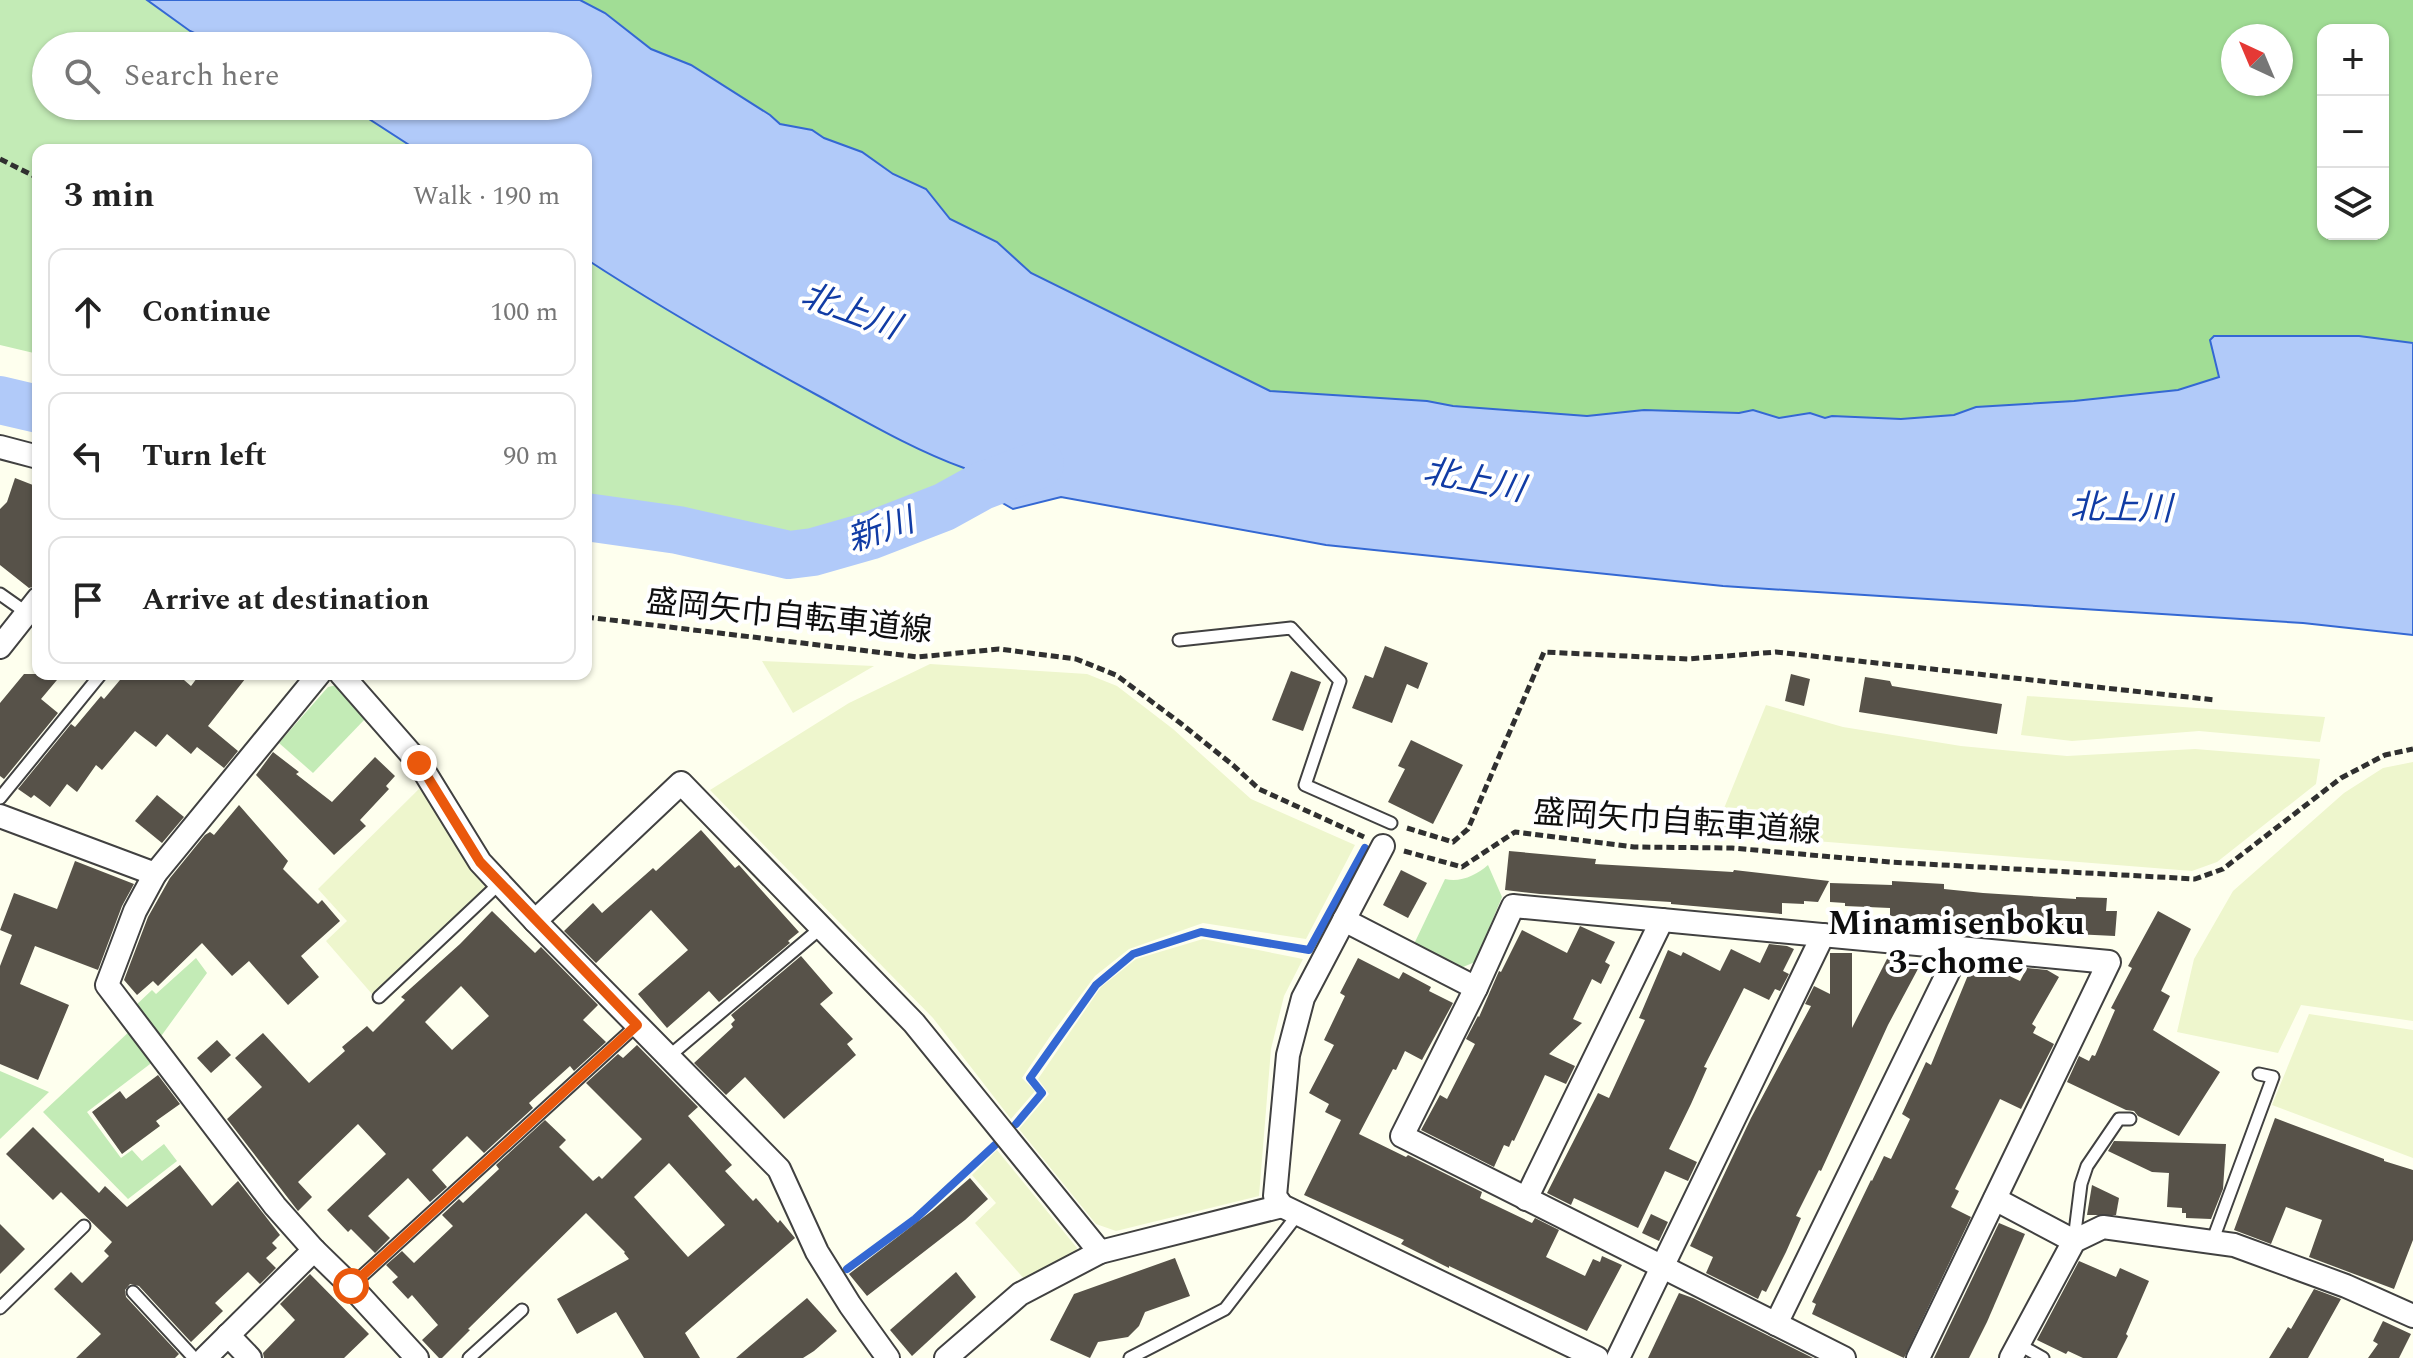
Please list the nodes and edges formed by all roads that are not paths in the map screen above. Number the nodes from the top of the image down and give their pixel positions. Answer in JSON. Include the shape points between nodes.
{"nodes":[{"id":1,"x":0,"y":447,"type":"edge"},
{"id":2,"x":32,"y":455,"type":"edge"},
{"id":3,"x":0,"y":594,"type":"edge"},
{"id":4,"x":32,"y":606,"type":"edge"},
{"id":5,"x":1179,"y":640,"type":"dead end"},
{"id":6,"x":0,"y":647,"type":"edge"},
{"id":7,"x":96,"y":680,"type":"edge"},
{"id":8,"x":314,"y":680,"type":"edge"},
{"id":9,"x":346,"y":680,"type":"edge"},
{"id":10,"x":0,"y":798,"type":"edge"},
{"id":11,"x":0,"y":816,"type":"edge"},
{"id":12,"x":1391,"y":823,"type":"road end"},
{"id":13,"x":1383,"y":846,"type":"road end"},
{"id":14,"x":155,"y":874,"type":"junction"},
{"id":15,"x":500,"y":883,"type":"junction"},
{"id":16,"x":1344,"y":920,"type":"junction"},
{"id":17,"x":1662,"y":920,"type":"junction"},
{"id":18,"x":535,"y":921,"type":"junction"},
{"id":19,"x":822,"y":927,"type":"junction"},
{"id":20,"x":1823,"y":935,"type":"junction"},
{"id":21,"x":1960,"y":948,"type":"junction"},
{"id":22,"x":1476,"y":988,"type":"junction"},
{"id":23,"x":379,"y":997,"type":"dead end"},
{"id":24,"x":637,"y":1025,"type":"junction"},
{"id":25,"x":668,"y":1057,"type":"junction"},
{"id":26,"x":2259,"y":1074,"type":"dead end"},
{"id":27,"x":2130,"y":1119,"type":"dead end"},
{"id":28,"x":1526,"y":1199,"type":"junction"},
{"id":29,"x":1995,"y":1199,"type":"junction"},
{"id":30,"x":1290,"y":1210,"type":"junction"},
{"id":31,"x":84,"y":1226,"type":"dead end"},
{"id":32,"x":2074,"y":1241,"type":"junction"},
{"id":33,"x":2212,"y":1242,"type":"junction"},
{"id":34,"x":314,"y":1250,"type":"junction"},
{"id":35,"x":1100,"y":1252,"type":"junction"},
{"id":36,"x":1661,"y":1267,"type":"junction"},
{"id":37,"x":351,"y":1286,"type":"junction"},
{"id":38,"x":133,"y":1292,"type":"dead end"},
{"id":39,"x":0,"y":1308,"type":"edge"},
{"id":40,"x":522,"y":1310,"type":"dead end"},
{"id":41,"x":2413,"y":1316,"type":"edge"},
{"id":42,"x":1776,"y":1324,"type":"junction"},
{"id":43,"x":228,"y":1335,"type":"junction"},
{"id":44,"x":2014,"y":1351,"type":"edge"},
{"id":45,"x":883,"y":1356,"type":"edge"},
{"id":46,"x":194,"y":1358,"type":"edge"},
{"id":47,"x":205,"y":1358,"type":"edge"},
{"id":48,"x":250,"y":1358,"type":"edge"},
{"id":49,"x":417,"y":1358,"type":"edge"},
{"id":50,"x":469,"y":1358,"type":"edge"},
{"id":51,"x":946,"y":1358,"type":"edge"},
{"id":52,"x":1130,"y":1358,"type":"edge"},
{"id":53,"x":1597,"y":1358,"type":"edge"},
{"id":54,"x":1618,"y":1358,"type":"edge"},
{"id":55,"x":1844,"y":1358,"type":"edge"},
{"id":56,"x":1918,"y":1358,"type":"edge"},
{"id":57,"x":2043,"y":1358,"type":"edge"}],
"edges":[{"from":1,"to":2,"type":"street"},
{"from":3,"to":4,"type":"lane"},
{"from":4,"to":6,"type":"street"},
{"from":5,"to":12,"type":"lane","via":[[1291,628],[1340,681],[1305,785]]},
{"from":7,"to":10,"type":"lane"},
{"from":8,"to":14,"type":"street"},
{"from":9,"to":15,"type":"street","via":[[419,763],[480,862]]},
{"from":11,"to":14,"type":"street"},
{"from":13,"to":16,"type":"street"},
{"from":14,"to":34,"type":"street","via":[[107,985]]},
{"from":15,"to":18,"type":"street"},
{"from":15,"to":23,"type":"lane"},
{"from":16,"to":22,"type":"street"},
{"from":16,"to":30,"type":"street","via":[[1303,998],[1288,1055],[1275,1196]]},
{"from":17,"to":20,"type":"street"},
{"from":17,"to":22,"type":"street","via":[[1513,906]]},
{"from":17,"to":28,"type":"street"},
{"from":18,"to":19,"type":"street","via":[[681,783]]},
{"from":18,"to":24,"type":"street"},
{"from":19,"to":25,"type":"lane"},
{"from":19,"to":35,"type":"street","via":[[914,1023]]},
{"from":20,"to":21,"type":"street"},
{"from":20,"to":36,"type":"street"},
{"from":21,"to":29,"type":"street","via":[[2109,962]]},
{"from":21,"to":42,"type":"street"},
{"from":22,"to":28,"type":"street","via":[[1402,1136]]},
{"from":24,"to":25,"type":"street"},
{"from":24,"to":37,"type":"lane"},
{"from":25,"to":45,"type":"street","via":[[779,1169],[817,1252]]},
{"from":26,"to":33,"type":"lane","via":[[2273,1077]]},
{"from":27,"to":32,"type":"lane","via":[[2119,1119],[2087,1166]]},
{"from":28,"to":36,"type":"street"},
{"from":29,"to":32,"type":"street"},
{"from":29,"to":56,"type":"street"},
{"from":30,"to":35,"type":"street"},
{"from":30,"to":52,"type":"lane","via":[[1225,1309]]},
{"from":30,"to":53,"type":"street"},
{"from":31,"to":39,"type":"lane"},
{"from":32,"to":33,"type":"street","via":[[2103,1227]]},
{"from":32,"to":44,"type":"street"},
{"from":33,"to":41,"type":"street","via":[[2318,1275]]},
{"from":34,"to":37,"type":"street"},
{"from":34,"to":43,"type":"street"},
{"from":35,"to":51,"type":"street","via":[[1020,1294]]},
{"from":36,"to":42,"type":"street"},
{"from":36,"to":54,"type":"street"},
{"from":37,"to":49,"type":"street"},
{"from":38,"to":46,"type":"lane"},
{"from":40,"to":50,"type":"lane"},
{"from":42,"to":55,"type":"street"},
{"from":43,"to":47,"type":"street"},
{"from":43,"to":48,"type":"street"},
{"from":44,"to":57,"type":"lane"}]}
